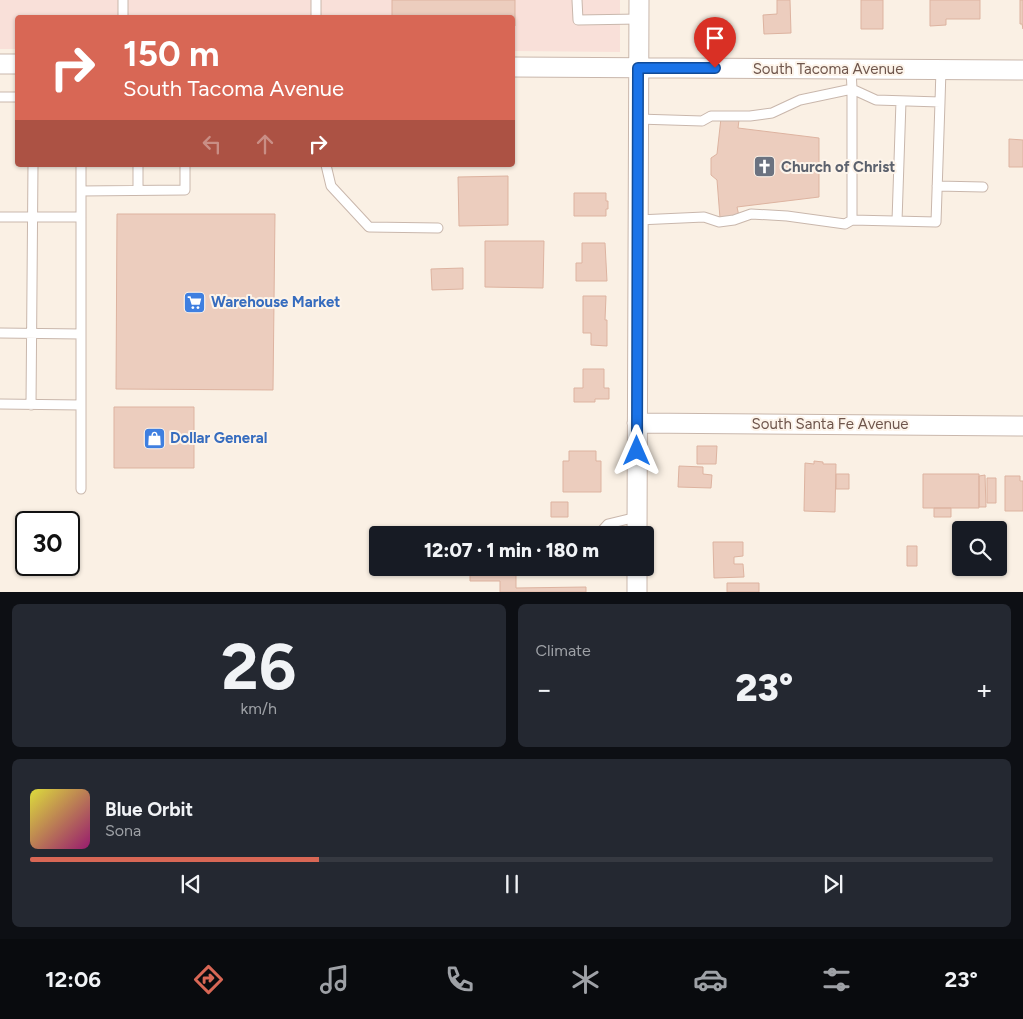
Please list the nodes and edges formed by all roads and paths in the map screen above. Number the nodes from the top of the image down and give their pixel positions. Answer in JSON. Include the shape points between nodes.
{"nodes":[{"id":1,"x":123,"y":0,"type":"edge"},
{"id":2,"x":316,"y":0,"type":"edge"},
{"id":3,"x":577,"y":0,"type":"edge"},
{"id":4,"x":638,"y":0,"type":"edge"},
{"id":5,"x":123,"y":15,"type":"edge"},
{"id":6,"x":316,"y":15,"type":"edge"},
{"id":7,"x":639,"y":19,"type":"junction"},
{"id":8,"x":0,"y":64,"type":"edge"},
{"id":9,"x":15,"y":64,"type":"edge"},
{"id":10,"x":515,"y":67,"type":"edge"},
{"id":11,"x":638,"y":68,"type":"junction"},
{"id":12,"x":851,"y":69,"type":"junction"},
{"id":13,"x":941,"y":69,"type":"junction"},
{"id":14,"x":1023,"y":70,"type":"edge"},
{"id":15,"x":852,"y":89,"type":"junction"},
{"id":16,"x":0,"y":97,"type":"edge"},
{"id":17,"x":15,"y":97,"type":"edge"},
{"id":18,"x":901,"y":101,"type":"junction"},
{"id":19,"x":940,"y":102,"type":"junction"},
{"id":20,"x":638,"y":119,"type":"junction"},
{"id":21,"x":33,"y":167,"type":"edge"},
{"id":22,"x":81,"y":167,"type":"edge"},
{"id":23,"x":138,"y":167,"type":"edge"},
{"id":24,"x":185,"y":167,"type":"edge"},
{"id":25,"x":327,"y":167,"type":"edge"},
{"id":26,"x":937,"y":186,"type":"junction"},
{"id":27,"x":983,"y":186,"type":"dead end"},
{"id":28,"x":138,"y":190,"type":"junction"},
{"id":29,"x":81,"y":191,"type":"junction"},
{"id":30,"x":0,"y":217,"type":"edge"},
{"id":31,"x":33,"y":217,"type":"junction"},
{"id":32,"x":81,"y":217,"type":"junction"},
{"id":33,"x":638,"y":220,"type":"junction"},
{"id":34,"x":852,"y":220,"type":"junction"},
{"id":35,"x":898,"y":221,"type":"junction"},
{"id":36,"x":438,"y":228,"type":"dead end"},
{"id":37,"x":0,"y":333,"type":"edge"},
{"id":38,"x":32,"y":333,"type":"junction"},
{"id":39,"x":81,"y":334,"type":"junction"},
{"id":40,"x":0,"y":404,"type":"edge"},
{"id":41,"x":32,"y":405,"type":"junction"},
{"id":42,"x":81,"y":405,"type":"junction"},
{"id":43,"x":637,"y":423,"type":"junction"},
{"id":44,"x":1023,"y":426,"type":"edge"},
{"id":45,"x":81,"y":489,"type":"dead end"},
{"id":46,"x":606,"y":526,"type":"edge"},
{"id":47,"x":637,"y":526,"type":"edge"},
{"id":48,"x":637,"y":576,"type":"edge"},
{"id":49,"x":637,"y":592,"type":"edge"}],
"edges":[{"from":1,"to":5,"type":"lane"},
{"from":2,"to":6,"type":"lane"},
{"from":3,"to":7,"type":"lane","via":[[578,20]]},
{"from":4,"to":7,"type":"street"},
{"from":7,"to":11,"type":"street"},
{"from":8,"to":9,"type":"street"},
{"from":10,"to":11,"type":"street","name":"South Tacoma Avenue"},
{"from":11,"to":12,"type":"street","name":"South Tacoma Avenue"},
{"from":11,"to":20,"type":"street"},
{"from":12,"to":13,"type":"street","name":"South Tacoma Avenue"},
{"from":12,"to":15,"type":"lane"},
{"from":13,"to":14,"type":"street","name":"South Tacoma Avenue"},
{"from":13,"to":19,"type":"lane"},
{"from":15,"to":18,"type":"lane","via":[[876,100]]},
{"from":15,"to":20,"type":"lane","via":[[800,100],[772,113],[710,116],[702,121]]},
{"from":15,"to":34,"type":"lane"},
{"from":16,"to":17,"type":"lane"},
{"from":18,"to":19,"type":"lane"},
{"from":18,"to":35,"type":"lane"},
{"from":19,"to":26,"type":"lane"},
{"from":20,"to":33,"type":"street"},
{"from":21,"to":31,"type":"lane"},
{"from":22,"to":29,"type":"lane"},
{"from":23,"to":28,"type":"lane"},
{"from":24,"to":28,"type":"lane","via":[[184,190]]},
{"from":25,"to":36,"type":"lane","via":[[332,186],[369,227]]},
{"from":26,"to":27,"type":"lane"},
{"from":26,"to":35,"type":"lane","via":[[936,222]]},
{"from":28,"to":29,"type":"lane"},
{"from":29,"to":32,"type":"lane"},
{"from":30,"to":31,"type":"lane"},
{"from":31,"to":32,"type":"lane"},
{"from":31,"to":38,"type":"lane"},
{"from":32,"to":39,"type":"lane"},
{"from":33,"to":34,"type":"lane","via":[[704,217],[719,222],[750,214],[845,224]]},
{"from":33,"to":43,"type":"street"},
{"from":34,"to":35,"type":"lane"},
{"from":37,"to":38,"type":"lane"},
{"from":38,"to":39,"type":"lane"},
{"from":38,"to":41,"type":"lane"},
{"from":39,"to":42,"type":"lane"},
{"from":40,"to":41,"type":"lane"},
{"from":41,"to":42,"type":"lane"},
{"from":42,"to":45,"type":"lane"},
{"from":43,"to":44,"type":"street","name":"South Santa Fe Avenue"},
{"from":43,"to":47,"type":"street"},
{"from":46,"to":47,"type":"lane"},
{"from":48,"to":49,"type":"street"}]}
